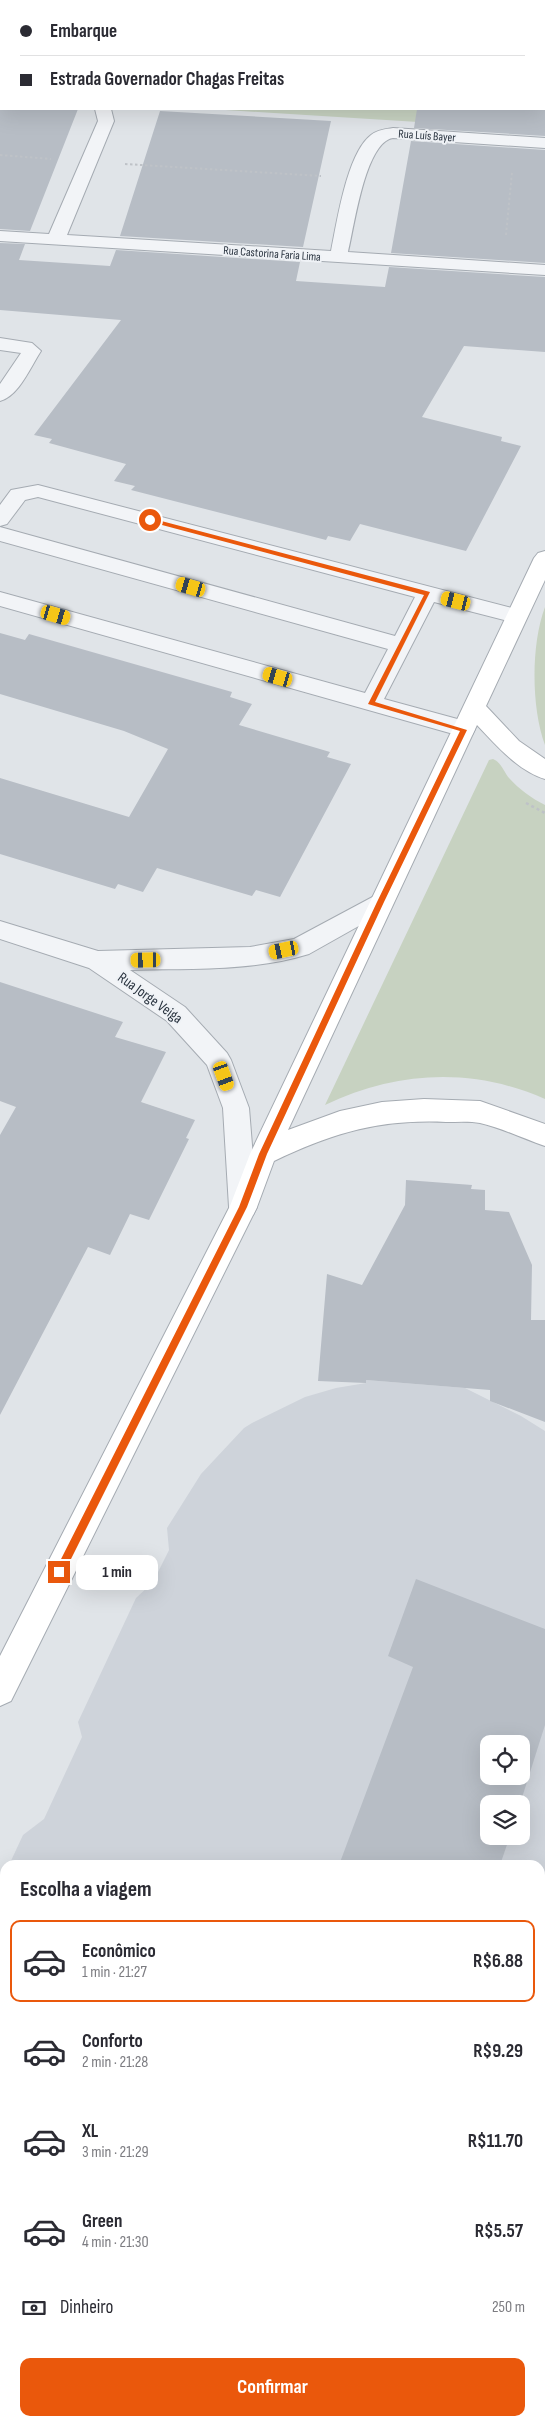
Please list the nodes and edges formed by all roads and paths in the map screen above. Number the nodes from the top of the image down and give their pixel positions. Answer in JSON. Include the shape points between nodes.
{"nodes":[{"id":1,"x":103,"y":110,"type":"edge"},
{"id":2,"x":515,"y":141,"type":"junction"},
{"id":3,"x":545,"y":143,"type":"edge"},
{"id":4,"x":0,"y":155,"type":"edge"},
{"id":5,"x":89,"y":162,"type":"junction"},
{"id":6,"x":356,"y":178,"type":"junction"},
{"id":7,"x":0,"y":236,"type":"edge"},
{"id":8,"x":56,"y":239,"type":"junction"},
{"id":9,"x":338,"y":258,"type":"junction"},
{"id":10,"x":503,"y":269,"type":"junction"},
{"id":11,"x":545,"y":270,"type":"edge"},
{"id":12,"x":0,"y":344,"type":"edge"},
{"id":13,"x":0,"y":394,"type":"edge"},
{"id":14,"x":0,"y":519,"type":"edge"},
{"id":15,"x":0,"y":534,"type":"edge"},
{"id":16,"x":545,"y":558,"type":"edge"},
{"id":17,"x":427,"y":594,"type":"junction"},
{"id":18,"x":0,"y":599,"type":"edge"},
{"id":19,"x":516,"y":616,"type":"junction"},
{"id":20,"x":401,"y":645,"type":"junction"},
{"id":21,"x":371,"y":704,"type":"junction"},
{"id":22,"x":474,"y":707,"type":"junction"},
{"id":23,"x":464,"y":730,"type":"junction"},
{"id":24,"x":545,"y":771,"type":"edge"},
{"id":25,"x":380,"y":902,"type":"junction"},
{"id":26,"x":0,"y":930,"type":"edge"},
{"id":27,"x":98,"y":961,"type":"junction"},
{"id":28,"x":545,"y":1135,"type":"edge"},
{"id":29,"x":263,"y":1154,"type":"junction"},
{"id":30,"x":242,"y":1207,"type":"junction"},
{"id":31,"x":0,"y":1690,"type":"edge"}],
"edges":[{"from":1,"to":5,"type":"street","via":[[106,121]]},
{"from":2,"to":3,"type":"street","name":"Rua Luís Bayer"},
{"from":2,"to":6,"type":"street","name":"Rua Luís Bayer","via":[[382,135],[373,140]]},
{"from":2,"to":10,"type":"path"},
{"from":4,"to":5,"type":"path"},
{"from":5,"to":6,"type":"path"},
{"from":5,"to":8,"type":"street"},
{"from":6,"to":9,"type":"street","name":"Rua Luís Bayer"},
{"from":7,"to":8,"type":"street","name":"Rua Castorina Faria Lima"},
{"from":8,"to":9,"type":"street","name":"Rua Castorina Faria Lima"},
{"from":9,"to":10,"type":"street","name":"Rua Castorina Faria Lima"},
{"from":10,"to":11,"type":"street","name":"Rua Castorina Faria Lima"},
{"from":12,"to":13,"type":"street","via":[[25,347],[30,352]]},
{"from":14,"to":17,"type":"street","via":[[18,495],[38,490]]},
{"from":15,"to":20,"type":"street"},
{"from":16,"to":19,"type":"main road"},
{"from":17,"to":19,"type":"street"},
{"from":17,"to":20,"type":"street"},
{"from":18,"to":21,"type":"street"},
{"from":19,"to":22,"type":"main road"},
{"from":20,"to":21,"type":"street"},
{"from":21,"to":23,"type":"street"},
{"from":22,"to":23,"type":"main road"},
{"from":22,"to":24,"type":"main road","via":[[511,747]]},
{"from":23,"to":25,"type":"main road"},
{"from":25,"to":27,"type":"street","name":"Rua Jorge Veiga","via":[[300,946],[250,957]]},
{"from":25,"to":29,"type":"main road"},
{"from":26,"to":27,"type":"street","name":"Rua Jorge Veiga"},
{"from":27,"to":30,"type":"street","name":"Rua Jorge Veiga","via":[[176,1014],[218,1060],[236,1108]]},
{"from":28,"to":29,"type":"main road","via":[[480,1112],[424,1110],[382,1113],[340,1122]]},
{"from":29,"to":30,"type":"main road"},
{"from":30,"to":31,"type":"main road"}]}
